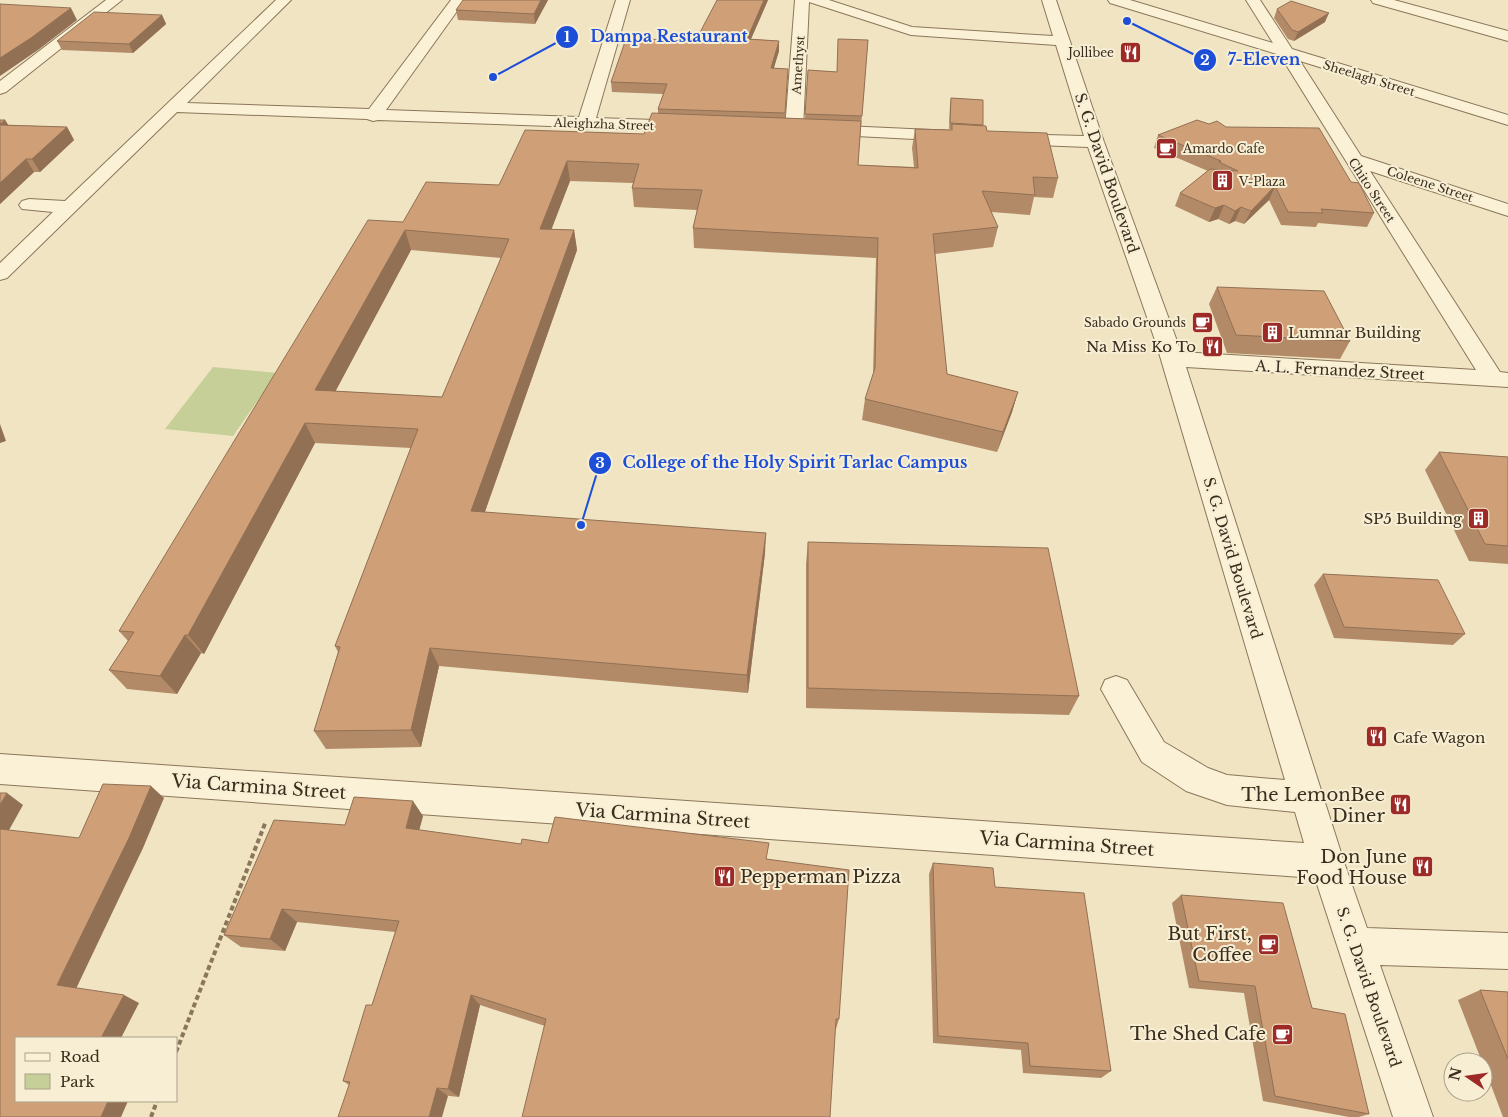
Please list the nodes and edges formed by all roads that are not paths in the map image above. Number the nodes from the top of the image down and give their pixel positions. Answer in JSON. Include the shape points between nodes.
{"nodes":[{"id":1,"x":115,"y":0,"type":"edge"},
{"id":2,"x":284,"y":0,"type":"edge"},
{"id":3,"x":458,"y":0,"type":"edge"},
{"id":4,"x":623,"y":0,"type":"edge"},
{"id":5,"x":802,"y":0,"type":"edge"},
{"id":6,"x":815,"y":0,"type":"edge"},
{"id":7,"x":1049,"y":0,"type":"edge"},
{"id":8,"x":1115,"y":0,"type":"edge"},
{"id":9,"x":1253,"y":0,"type":"edge"},
{"id":10,"x":1378,"y":0,"type":"edge"},
{"id":11,"x":1508,"y":36,"type":"edge"},
{"id":12,"x":1062,"y":41,"type":"junction"},
{"id":13,"x":1288,"y":53,"type":"junction"},
{"id":14,"x":0,"y":89,"type":"edge"},
{"id":15,"x":172,"y":107,"type":"junction"},
{"id":16,"x":374,"y":116,"type":"junction"},
{"id":17,"x":1508,"y":120,"type":"edge"},
{"id":18,"x":585,"y":124,"type":"junction"},
{"id":19,"x":704,"y":127,"type":"edge"},
{"id":20,"x":774,"y":129,"type":"edge"},
{"id":21,"x":794,"y":129,"type":"junction"},
{"id":22,"x":968,"y":137,"type":"edge"},
{"id":23,"x":998,"y":138,"type":"edge"},
{"id":24,"x":1095,"y":142,"type":"junction"},
{"id":25,"x":1352,"y":158,"type":"junction"},
{"id":26,"x":29,"y":205,"type":"dead end"},
{"id":27,"x":70,"y":207,"type":"junction"},
{"id":28,"x":1508,"y":210,"type":"edge"},
{"id":29,"x":0,"y":274,"type":"edge"},
{"id":30,"x":1172,"y":359,"type":"junction"},
{"id":31,"x":1500,"y":380,"type":"edge"},
{"id":32,"x":1116,"y":689,"type":"dead end"},
{"id":33,"x":0,"y":769,"type":"edge"},
{"id":34,"x":1307,"y":798,"type":"junction"},
{"id":35,"x":1327,"y":862,"type":"junction"},
{"id":36,"x":1356,"y":946,"type":"junction"},
{"id":37,"x":1508,"y":951,"type":"edge"},
{"id":38,"x":1413,"y":1117,"type":"edge"}],
"edges":[{"from":1,"to":14,"type":"street"},
{"from":2,"to":15,"type":"street"},
{"from":3,"to":16,"type":"street"},
{"from":4,"to":18,"type":"street"},
{"from":5,"to":21,"type":"street","name":"Amethyst"},
{"from":6,"to":12,"type":"street","via":[[911,31]]},
{"from":7,"to":12,"type":"street","name":"S. G. David Boulevard"},
{"from":8,"to":13,"type":"street","name":"Sheelagh Street"},
{"from":9,"to":13,"type":"street","name":"Chito Street"},
{"from":10,"to":11,"type":"street"},
{"from":12,"to":24,"type":"street","name":"S. G. David Boulevard"},
{"from":13,"to":17,"type":"street","name":"Sheelagh Street"},
{"from":13,"to":25,"type":"street","name":"Chito Street"},
{"from":15,"to":16,"type":"street","name":"Aleighzha Street"},
{"from":15,"to":27,"type":"street"},
{"from":16,"to":18,"type":"street","name":"Aleighzha Street"},
{"from":18,"to":19,"type":"street","name":"Aleighzha Street"},
{"from":20,"to":21,"type":"street"},
{"from":21,"to":22,"type":"street"},
{"from":23,"to":24,"type":"street"},
{"from":24,"to":30,"type":"street","name":"S. G. David Boulevard"},
{"from":25,"to":28,"type":"street","name":"Coleene Street"},
{"from":25,"to":31,"type":"street","name":"Chito Street"},
{"from":26,"to":27,"type":"street"},
{"from":27,"to":29,"type":"street"},
{"from":30,"to":31,"type":"street","name":"A. L. Fernandez Street"},
{"from":30,"to":34,"type":"street","name":"S. G. David Boulevard"},
{"from":32,"to":34,"type":"street","via":[[1154,752],[1198,780],[1226,790]]},
{"from":33,"to":35,"type":"street","name":"Via Carmina Street"},
{"from":34,"to":35,"type":"street","name":"S. G. David Boulevard"},
{"from":35,"to":36,"type":"street","name":"S. G. David Boulevard"},
{"from":36,"to":37,"type":"street"},
{"from":36,"to":38,"type":"street","name":"S. G. David Boulevard"}]}
